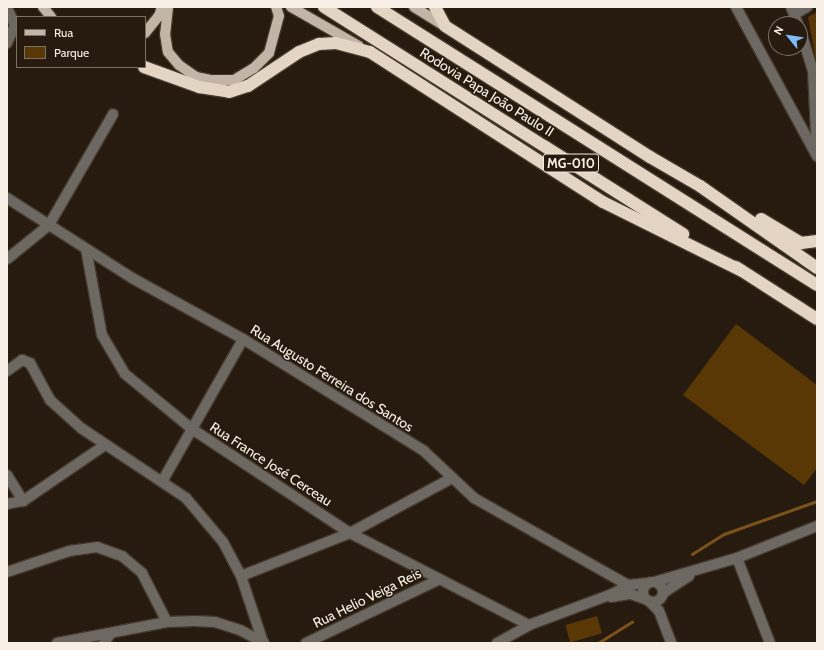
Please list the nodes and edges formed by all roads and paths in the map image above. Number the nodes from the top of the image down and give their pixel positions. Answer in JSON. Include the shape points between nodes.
{"nodes":[{"id":1,"x":43,"y":7,"type":"edge"},
{"id":2,"x":168,"y":7,"type":"edge"},
{"id":3,"x":276,"y":7,"type":"edge"},
{"id":4,"x":291,"y":7,"type":"edge"},
{"id":5,"x":324,"y":7,"type":"edge"},
{"id":6,"x":377,"y":7,"type":"edge"},
{"id":7,"x":414,"y":7,"type":"edge"},
{"id":8,"x":435,"y":7,"type":"edge"},
{"id":9,"x":736,"y":7,"type":"edge"},
{"id":10,"x":807,"y":7,"type":"edge"},
{"id":11,"x":7,"y":8,"type":"edge"},
{"id":12,"x":162,"y":10,"type":"edge"},
{"id":13,"x":793,"y":10,"type":"edge"},
{"id":14,"x":50,"y":16,"type":"edge"},
{"id":15,"x":444,"y":26,"type":"junction"},
{"id":16,"x":146,"y":32,"type":"edge"},
{"id":17,"x":7,"y":42,"type":"edge"},
{"id":18,"x":370,"y":52,"type":"junction"},
{"id":19,"x":808,"y":55,"type":"edge"},
{"id":20,"x":146,"y":68,"type":"edge"},
{"id":21,"x":113,"y":114,"type":"dead end"},
{"id":22,"x":817,"y":155,"type":"edge"},
{"id":23,"x":700,"y":186,"type":"junction"},
{"id":24,"x":7,"y":198,"type":"edge"},
{"id":25,"x":49,"y":225,"type":"junction"},
{"id":26,"x":817,"y":242,"type":"edge"},
{"id":27,"x":86,"y":250,"type":"junction"},
{"id":28,"x":7,"y":259,"type":"edge"},
{"id":29,"x":817,"y":268,"type":"edge"},
{"id":30,"x":742,"y":271,"type":"junction"},
{"id":31,"x":817,"y":284,"type":"edge"},
{"id":32,"x":817,"y":319,"type":"edge"},
{"id":33,"x":244,"y":339,"type":"junction"},
{"id":34,"x":7,"y":371,"type":"edge"},
{"id":35,"x":192,"y":429,"type":"junction"},
{"id":36,"x":106,"y":445,"type":"junction"},
{"id":37,"x":7,"y":475,"type":"edge"},
{"id":38,"x":452,"y":478,"type":"junction"},
{"id":39,"x":163,"y":480,"type":"junction"},
{"id":40,"x":23,"y":500,"type":"junction"},
{"id":41,"x":7,"y":504,"type":"edge"},
{"id":42,"x":816,"y":528,"type":"edge"},
{"id":43,"x":350,"y":533,"type":"junction"},
{"id":44,"x":737,"y":558,"type":"junction"},
{"id":45,"x":699,"y":570,"type":"junction"},
{"id":46,"x":7,"y":572,"type":"edge"},
{"id":47,"x":242,"y":576,"type":"junction"},
{"id":48,"x":440,"y":579,"type":"junction"},
{"id":49,"x":651,"y":583,"type":"junction"},
{"id":50,"x":629,"y":590,"type":"junction"},
{"id":51,"x":663,"y":594,"type":"junction"},
{"id":52,"x":647,"y":600,"type":"junction"},
{"id":53,"x":167,"y":622,"type":"junction"},
{"id":54,"x":529,"y":625,"type":"junction"},
{"id":55,"x":666,"y":629,"type":"junction"},
{"id":56,"x":111,"y":633,"type":"junction"},
{"id":57,"x":264,"y":642,"type":"edge"},
{"id":58,"x":57,"y":643,"type":"edge"},
{"id":59,"x":104,"y":643,"type":"edge"},
{"id":60,"x":306,"y":643,"type":"edge"},
{"id":61,"x":497,"y":643,"type":"edge"},
{"id":62,"x":672,"y":643,"type":"edge"},
{"id":63,"x":770,"y":643,"type":"edge"}],
"edges":[{"from":1,"to":14,"type":"main road"},
{"from":2,"to":3,"type":"main road","via":[[165,34],[168,52],[179,65],[196,77],[234,80],[254,68],[269,53],[279,16]]},
{"from":4,"to":18,"type":"main road"},
{"from":5,"to":30,"type":"highway","name":"Rodovia Papa João Paulo II","number":"MG-010"},
{"from":6,"to":31,"type":"highway","name":"Rodovia Papa João Paulo II","number":"MG-010"},
{"from":7,"to":15,"type":"main road"},
{"from":8,"to":15,"type":"highway"},
{"from":9,"to":22,"type":"street"},
{"from":10,"to":13,"type":"street"},
{"from":11,"to":17,"type":"street","via":[[15,25]]},
{"from":12,"to":16,"type":"main road"},
{"from":15,"to":23,"type":"highway"},
{"from":18,"to":20,"type":"highway","via":[[336,43],[318,44],[299,52],[248,86],[229,92],[199,87]]},
{"from":18,"to":30,"type":"highway","via":[[603,202]]},
{"from":19,"to":22,"type":"street","via":[[813,71]]},
{"from":21,"to":25,"type":"street"},
{"from":23,"to":26,"type":"highway","via":[[801,243]]},
{"from":23,"to":29,"type":"highway"},
{"from":24,"to":25,"type":"street","name":"Rua Augusto Ferreira dos Santos"},
{"from":25,"to":27,"type":"street","name":"Rua Augusto Ferreira dos Santos"},
{"from":25,"to":28,"type":"street"},
{"from":27,"to":33,"type":"street","name":"Rua Augusto Ferreira dos Santos"},
{"from":27,"to":35,"type":"street","name":"Rua France José Cerceau","via":[[102,335],[112,356],[125,374]]},
{"from":30,"to":32,"type":"highway","name":"Rodovia Papa João Paulo II","number":"MG-010"},
{"from":33,"to":35,"type":"street"},
{"from":33,"to":38,"type":"street","name":"Rua Augusto Ferreira dos Santos","via":[[424,452]]},
{"from":34,"to":36,"type":"street","via":[[22,360],[30,363],[50,400],[81,428]]},
{"from":35,"to":39,"type":"street"},
{"from":35,"to":43,"type":"street","name":"Rua France José Cerceau"},
{"from":36,"to":39,"type":"street"},
{"from":36,"to":40,"type":"street"},
{"from":37,"to":40,"type":"street"},
{"from":38,"to":43,"type":"street"},
{"from":38,"to":50,"type":"street","name":"Rua Augusto Ferreira dos Santos","via":[[474,498]]},
{"from":39,"to":47,"type":"street","via":[[186,498],[223,542]]},
{"from":40,"to":41,"type":"street"},
{"from":42,"to":44,"type":"street"},
{"from":43,"to":47,"type":"street"},
{"from":43,"to":48,"type":"street","name":"Rua France José Cerceau"},
{"from":44,"to":45,"type":"street"},
{"from":44,"to":63,"type":"street"},
{"from":45,"to":49,"type":"street"},
{"from":45,"to":51,"type":"street"},
{"from":46,"to":53,"type":"street","via":[[69,551],[97,547],[122,556],[142,574]]},
{"from":47,"to":57,"type":"street"},
{"from":48,"to":54,"type":"street","name":"Rua France José Cerceau"},
{"from":48,"to":60,"type":"street","name":"Rua Helio Veiga Reis"},
{"from":49,"to":50,"type":"street"},
{"from":49,"to":51,"type":"street","via":[[661,586]]},
{"from":49,"to":52,"type":"street","via":[[643,590]]},
{"from":50,"to":52,"type":"street","name":"Rua Augusto Ferreira dos Santos"},
{"from":50,"to":54,"type":"street","via":[[597,599]]},
{"from":51,"to":52,"type":"street","via":[[659,600]]},
{"from":51,"to":55,"type":"street"},
{"from":52,"to":55,"type":"street","via":[[659,611]]},
{"from":53,"to":56,"type":"street"},
{"from":53,"to":57,"type":"street","via":[[215,622],[240,630]]},
{"from":54,"to":61,"type":"street"},
{"from":55,"to":62,"type":"street"},
{"from":56,"to":58,"type":"street"},
{"from":56,"to":59,"type":"street"}]}
